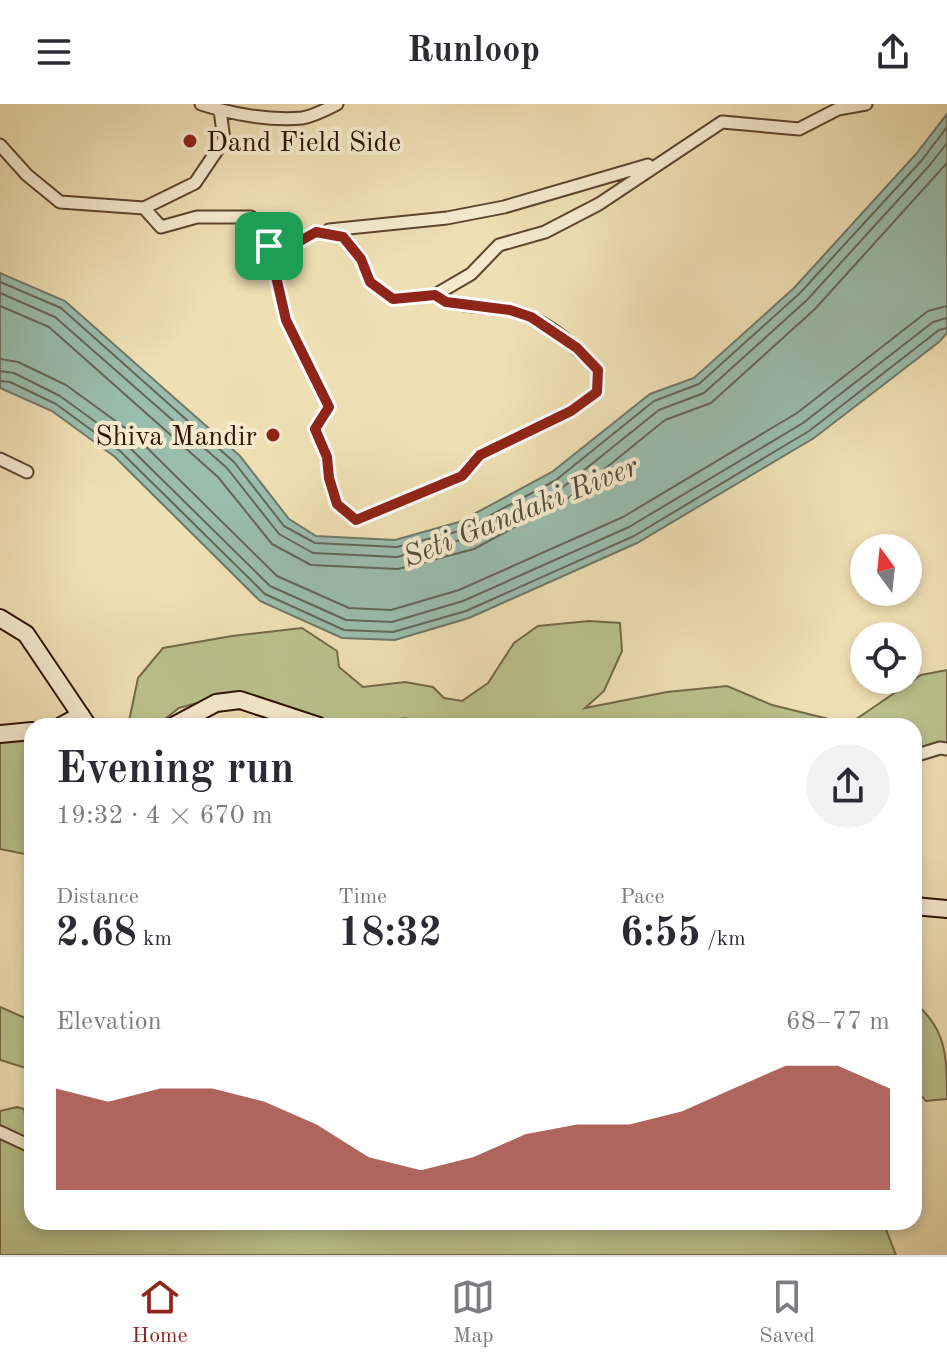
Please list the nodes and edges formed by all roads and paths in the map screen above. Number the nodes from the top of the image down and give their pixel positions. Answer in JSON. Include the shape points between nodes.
{"nodes":[{"id":1,"x":201,"y":104,"type":"edge"},
{"id":2,"x":337,"y":104,"type":"edge"},
{"id":3,"x":866,"y":104,"type":"edge"},
{"id":4,"x":220,"y":110,"type":"junction"},
{"id":5,"x":0,"y":145,"type":"edge"},
{"id":6,"x":658,"y":162,"type":"junction"},
{"id":7,"x":144,"y":208,"type":"junction"},
{"id":8,"x":316,"y":232,"type":"junction"},
{"id":9,"x":269,"y":246,"type":"junction"},
{"id":10,"x":435,"y":295,"type":"junction"},
{"id":11,"x":0,"y":459,"type":"edge"},
{"id":12,"x":27,"y":472,"type":"dead end"},
{"id":13,"x":0,"y":618,"type":"edge"},
{"id":14,"x":83,"y":718,"type":"edge"},
{"id":15,"x":188,"y":718,"type":"edge"},
{"id":16,"x":295,"y":718,"type":"edge"},
{"id":17,"x":24,"y":732,"type":"edge"},
{"id":18,"x":0,"y":734,"type":"edge"},
{"id":19,"x":947,"y":749,"type":"edge"},
{"id":20,"x":922,"y":754,"type":"edge"},
{"id":21,"x":922,"y":907,"type":"edge"},
{"id":22,"x":947,"y":909,"type":"edge"},
{"id":23,"x":0,"y":1132,"type":"edge"},
{"id":24,"x":24,"y":1143,"type":"edge"}],
"edges":[{"from":1,"to":4,"type":"street"},
{"from":2,"to":4,"type":"street","via":[[304,118]]},
{"from":3,"to":6,"type":"street","via":[[838,109],[799,129],[722,122]]},
{"from":4,"to":7,"type":"street","via":[[224,140],[195,183]]},
{"from":5,"to":7,"type":"street","via":[[60,202]]},
{"from":6,"to":8,"type":"street","via":[[504,207]]},
{"from":6,"to":10,"type":"street","via":[[559,225],[499,245],[471,274]]},
{"from":7,"to":9,"type":"street","via":[[161,227],[197,217],[251,217]]},
{"from":8,"to":9,"type":"street","via":[[286,249]]},
{"from":8,"to":10,"type":"street","via":[[343,237],[361,259],[370,282],[393,299]]},
{"from":9,"to":10,"type":"street","via":[[286,320],[329,407],[315,429],[337,504],[356,520],[462,476],[480,455],[571,411],[597,392],[598,370],[577,348],[531,317],[446,302]]},
{"from":11,"to":12,"type":"street"},
{"from":13,"to":14,"type":"main road","via":[[26,634]]},
{"from":15,"to":16,"type":"main road","via":[[216,703],[240,700]]},
{"from":17,"to":18,"type":"main road"},
{"from":19,"to":20,"type":"street"},
{"from":21,"to":22,"type":"main road"},
{"from":23,"to":24,"type":"street"}]}
